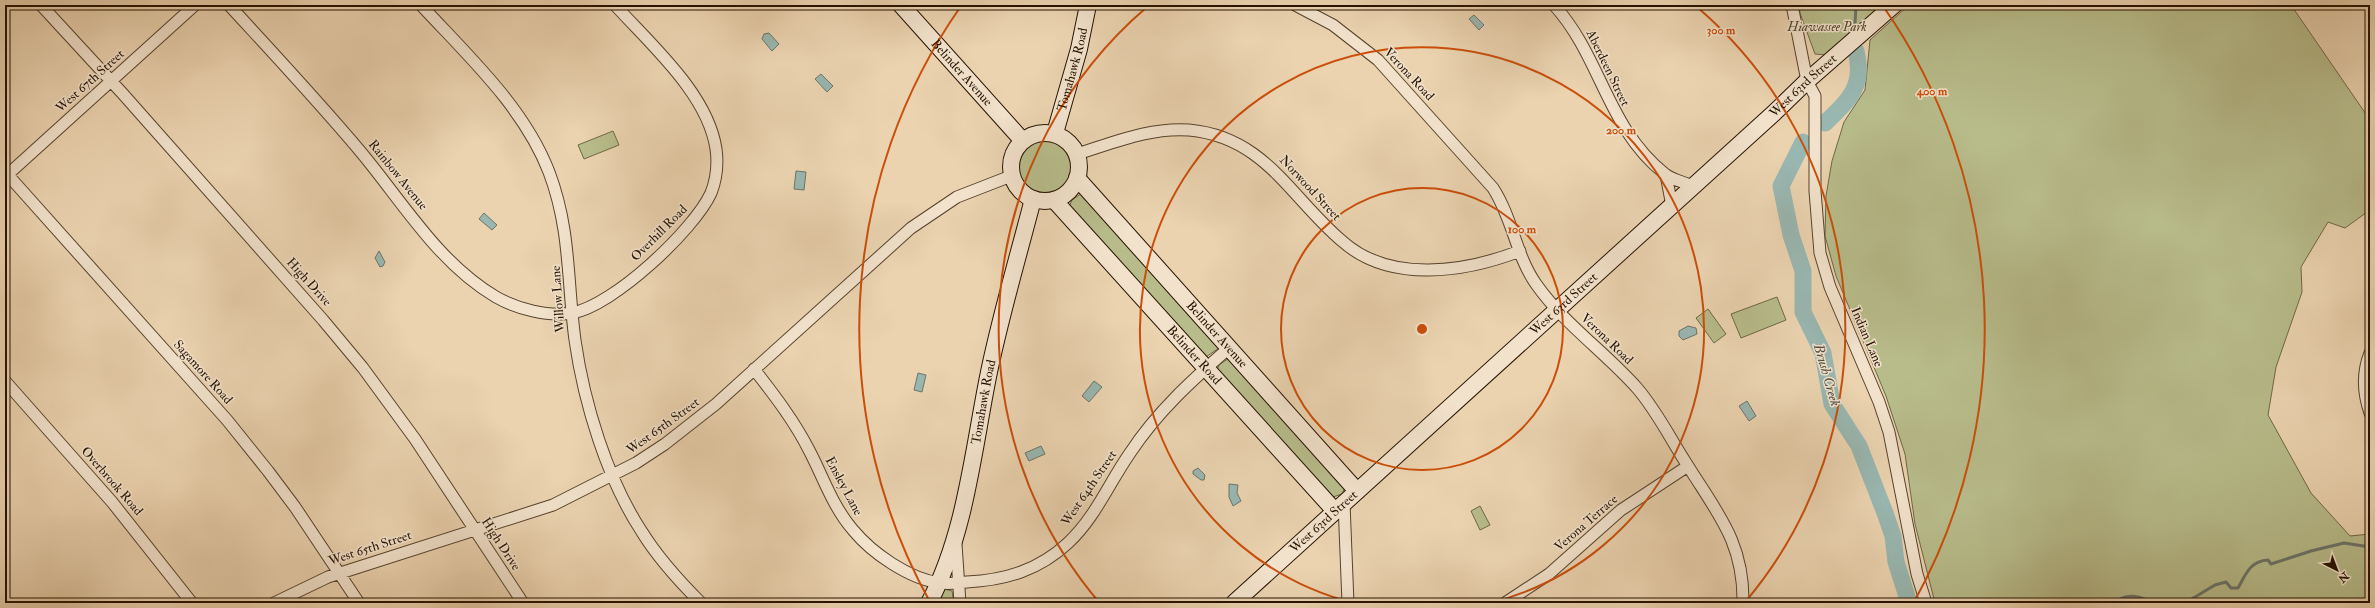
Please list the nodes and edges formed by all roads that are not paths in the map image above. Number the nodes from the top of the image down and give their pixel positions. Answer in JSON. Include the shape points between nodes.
{"nodes":[{"id":1,"x":41,"y":5,"type":"edge"},
{"id":2,"x":195,"y":5,"type":"edge"},
{"id":3,"x":229,"y":5,"type":"edge"},
{"id":4,"x":421,"y":5,"type":"edge"},
{"id":5,"x":616,"y":5,"type":"edge"},
{"id":6,"x":901,"y":5,"type":"edge"},
{"id":7,"x":1088,"y":5,"type":"edge"},
{"id":8,"x":1295,"y":5,"type":"edge"},
{"id":9,"x":1554,"y":5,"type":"edge"},
{"id":10,"x":1792,"y":5,"type":"edge"},
{"id":11,"x":1894,"y":5,"type":"edge"},
{"id":12,"x":110,"y":81,"type":"junction"},
{"id":13,"x":1807,"y":81,"type":"junction"},
{"id":14,"x":1055,"y":134,"type":"junction"},
{"id":15,"x":1022,"y":140,"type":"junction"},
{"id":16,"x":1077,"y":154,"type":"junction"},
{"id":17,"x":1666,"y":175,"type":"junction"},
{"id":18,"x":6,"y":176,"type":"edge"},
{"id":19,"x":1011,"y":176,"type":"junction"},
{"id":20,"x":1077,"y":178,"type":"junction"},
{"id":21,"x":1693,"y":186,"type":"junction"},
{"id":22,"x":1033,"y":199,"type":"junction"},
{"id":23,"x":1054,"y":200,"type":"junction"},
{"id":24,"x":1672,"y":206,"type":"junction"},
{"id":25,"x":1520,"y":252,"type":"junction"},
{"id":26,"x":1557,"y":310,"type":"junction"},
{"id":27,"x":573,"y":313,"type":"junction"},
{"id":28,"x":1229,"y":348,"type":"junction"},
{"id":29,"x":2370,"y":353,"type":"edge"},
{"id":30,"x":1207,"y":367,"type":"junction"},
{"id":31,"x":754,"y":369,"type":"junction"},
{"id":32,"x":5,"y":381,"type":"edge"},
{"id":33,"x":2370,"y":413,"type":"edge"},
{"id":34,"x":1688,"y":466,"type":"junction"},
{"id":35,"x":613,"y":475,"type":"junction"},
{"id":36,"x":1357,"y":491,"type":"junction"},
{"id":37,"x":1339,"y":507,"type":"junction"},
{"id":38,"x":476,"y":530,"type":"junction"},
{"id":39,"x":956,"y":538,"type":"junction"},
{"id":40,"x":339,"y":573,"type":"junction"},
{"id":41,"x":959,"y":582,"type":"junction"},
{"id":42,"x":939,"y":583,"type":"junction"},
{"id":43,"x":192,"y":603,"type":"edge"},
{"id":44,"x":274,"y":603,"type":"edge"},
{"id":45,"x":359,"y":603,"type":"edge"},
{"id":46,"x":523,"y":603,"type":"edge"},
{"id":47,"x":701,"y":603,"type":"edge"},
{"id":48,"x":929,"y":603,"type":"edge"},
{"id":49,"x":960,"y":603,"type":"edge"},
{"id":50,"x":1234,"y":603,"type":"edge"},
{"id":51,"x":1348,"y":603,"type":"edge"},
{"id":52,"x":1505,"y":603,"type":"edge"},
{"id":53,"x":1743,"y":603,"type":"edge"},
{"id":54,"x":1926,"y":603,"type":"edge"}],
"edges":[{"from":1,"to":12,"type":"street","name":"High Drive"},
{"from":2,"to":12,"type":"street","name":"West 67th Street"},
{"from":3,"to":27,"type":"street","name":"Rainbow Avenue","via":[[345,132],[439,248],[461,271],[496,297],[543,314]]},
{"from":4,"to":27,"type":"street","name":"Willow Lane","via":[[508,103],[534,141],[548,170],[563,218]]},
{"from":5,"to":27,"type":"street","name":"Overhill Road","via":[[696,99],[710,128],[716,152],[716,169],[711,192],[703,208],[679,236],[605,300]]},
{"from":6,"to":15,"type":"street","name":"Belinder Avenue"},
{"from":7,"to":14,"type":"street","name":"Tomahawk Road","via":[[1079,49]]},
{"from":8,"to":25,"type":"street","name":"Verona Road","via":[[1332,25],[1378,60],[1473,164],[1503,203]]},
{"from":9,"to":17,"type":"street","name":"Aberdeen Street","via":[[1582,44],[1620,124]]},
{"from":10,"to":13,"type":"street","name":"Indian Lane"},
{"from":11,"to":13,"type":"street","name":"West 63rd Street"},
{"from":12,"to":18,"type":"street","name":"West 67th Street"},
{"from":12,"to":38,"type":"street","name":"High Drive","via":[[324,320],[415,438]]},
{"from":13,"to":21,"type":"street","name":"West 63rd Street"},
{"from":13,"to":54,"type":"street","name":"Indian Lane","via":[[1815,96],[1815,199],[1820,253],[1830,287],[1879,402],[1889,432],[1916,574]]},
{"from":14,"to":15,"type":"street","via":[[1043,132],[1032,134]]},
{"from":14,"to":16,"type":"street","via":[[1068,142]]},
{"from":15,"to":19,"type":"street","via":[[1011,157]]},
{"from":16,"to":20,"type":"street"},
{"from":16,"to":25,"type":"street","name":"Norwood Street","via":[[1161,130],[1190,130],[1215,135],[1236,143],[1268,164],[1343,242],[1378,263],[1400,269],[1439,269],[1491,262]]},
{"from":17,"to":21,"type":"street","name":"Aberdeen Street"},
{"from":17,"to":24,"type":"street"},
{"from":18,"to":40,"type":"street","name":"Sagamore Road","via":[[227,420],[295,507]]},
{"from":19,"to":22,"type":"street","via":[[1020,190]]},
{"from":19,"to":31,"type":"street","name":"West 65th Street","via":[[977,188],[930,213]]},
{"from":20,"to":23,"type":"street","via":[[1072,188]]},
{"from":20,"to":28,"type":"street","name":"Belinder Avenue"},
{"from":21,"to":24,"type":"street","name":"West 63rd Street"},
{"from":22,"to":23,"type":"street"},
{"from":22,"to":39,"type":"street","name":"Tomahawk Road","via":[[996,337]]},
{"from":23,"to":30,"type":"street","name":"Belinder Road"},
{"from":24,"to":26,"type":"street","name":"West 63rd Street"},
{"from":25,"to":26,"type":"street","name":"Verona Road","via":[[1536,284]]},
{"from":26,"to":34,"type":"street","name":"Verona Road","via":[[1637,388]]},
{"from":26,"to":36,"type":"street","name":"West 63rd Street"},
{"from":27,"to":35,"type":"street","name":"Willow Lane","via":[[575,341],[584,387],[597,433]]},
{"from":28,"to":30,"type":"street","name":"West 64th Street"},
{"from":28,"to":36,"type":"street","name":"Belinder Avenue"},
{"from":29,"to":33,"type":"street","via":[[2364,391]]},
{"from":30,"to":37,"type":"street","name":"Belinder Road"},
{"from":30,"to":41,"type":"street","name":"West 64th Street","via":[[1176,396],[1141,438],[1086,523],[1067,544],[1044,562],[1025,571],[991,581]]},
{"from":31,"to":35,"type":"street","name":"West 65th Street","via":[[671,440]]},
{"from":31,"to":42,"type":"street","name":"Ensley Lane","via":[[798,430],[839,511],[853,530],[865,543],[888,560],[906,571]]},
{"from":32,"to":43,"type":"street","name":"Overbrook Road","via":[[112,502]]},
{"from":34,"to":52,"type":"street","name":"Verona Terrace","via":[[1621,510],[1549,574]]},
{"from":34,"to":53,"type":"street","name":"Verona Road","via":[[1725,523],[1736,549]]},
{"from":35,"to":38,"type":"street","name":"West 65th Street","via":[[552,505]]},
{"from":35,"to":47,"type":"street","name":"Willow Lane","via":[[642,532],[669,568]]},
{"from":36,"to":37,"type":"street","name":"West 63rd Street"},
{"from":37,"to":50,"type":"street","name":"West 63rd Street"},
{"from":37,"to":51,"type":"street"},
{"from":38,"to":40,"type":"street","name":"West 65th Street"},
{"from":38,"to":46,"type":"street","name":"High Drive"},
{"from":39,"to":41,"type":"street"},
{"from":39,"to":42,"type":"street","name":"Tomahawk Road"},
{"from":40,"to":44,"type":"street","name":"West 65th Street"},
{"from":40,"to":45,"type":"street","name":"Sagamore Road"},
{"from":41,"to":42,"type":"street","name":"West 64th Street"},
{"from":41,"to":49,"type":"street"},
{"from":42,"to":48,"type":"street","name":"Tomahawk Road"}]}
